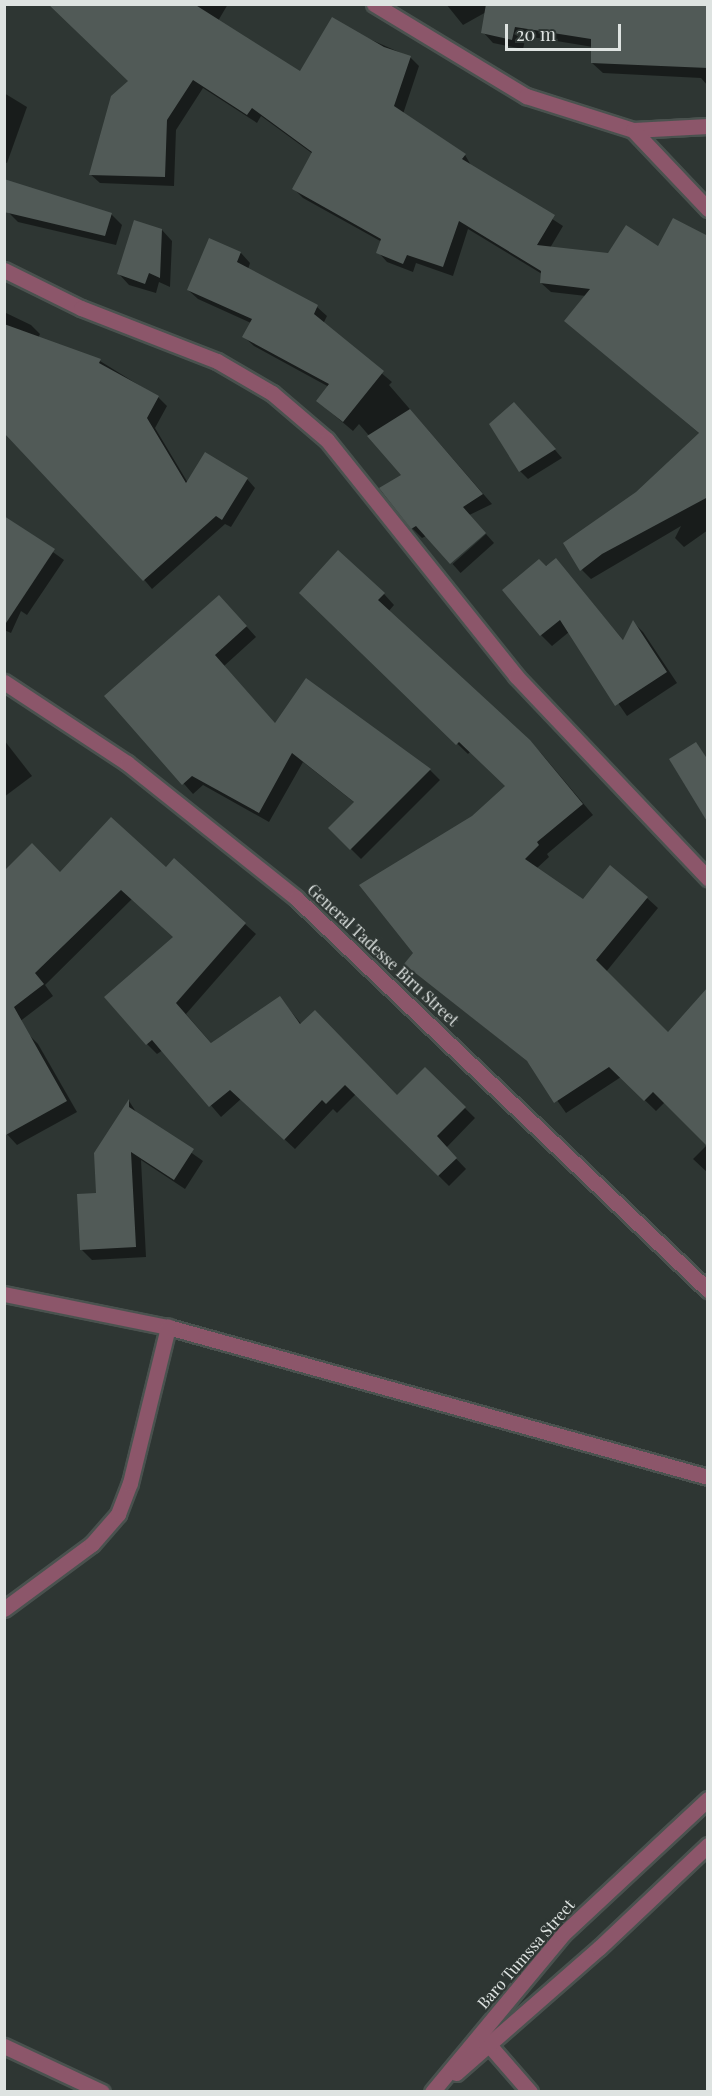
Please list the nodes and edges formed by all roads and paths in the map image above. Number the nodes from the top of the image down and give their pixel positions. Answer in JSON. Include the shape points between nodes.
{"nodes":[{"id":1,"x":374,"y":4,"type":"edge"},
{"id":2,"x":708,"y":126,"type":"edge"},
{"id":3,"x":633,"y":130,"type":"junction"},
{"id":4,"x":708,"y":209,"type":"edge"},
{"id":5,"x":4,"y":270,"type":"edge"},
{"id":6,"x":4,"y":682,"type":"edge"},
{"id":7,"x":708,"y":878,"type":"edge"},
{"id":8,"x":708,"y":1290,"type":"edge"},
{"id":9,"x":4,"y":1294,"type":"edge"},
{"id":10,"x":168,"y":1328,"type":"junction"},
{"id":11,"x":708,"y":1477,"type":"edge"},
{"id":12,"x":4,"y":1609,"type":"edge"},
{"id":13,"x":708,"y":1799,"type":"edge"},
{"id":14,"x":708,"y":1845,"type":"edge"},
{"id":15,"x":4,"y":2046,"type":"edge"},
{"id":16,"x":490,"y":2046,"type":"junction"},
{"id":17,"x":102,"y":2091,"type":"edge"},
{"id":18,"x":432,"y":2091,"type":"edge"},
{"id":19,"x":530,"y":2091,"type":"edge"}],
"edges":[{"from":1,"to":3,"type":"street","via":[[526,96]]},
{"from":2,"to":3,"type":"street"},
{"from":3,"to":4,"type":"street"},
{"from":5,"to":7,"type":"street","via":[[81,308],[217,361],[272,393],[327,440],[516,676]]},
{"from":6,"to":8,"type":"street","name":"General Tadesse Biru Street","via":[[127,763],[296,897]]},
{"from":9,"to":10,"type":"street"},
{"from":10,"to":11,"type":"street"},
{"from":10,"to":12,"type":"street","via":[[130,1483],[118,1514],[92,1544]]},
{"from":13,"to":18,"type":"street","name":"Baro Tumssa Street","via":[[563,1934]]},
{"from":14,"to":16,"type":"street","name":"Baro Tumssa Street"},
{"from":15,"to":17,"type":"street"},
{"from":16,"to":18,"type":"street","name":"Baro Tumssa Street"},
{"from":16,"to":19,"type":"street"}]}
